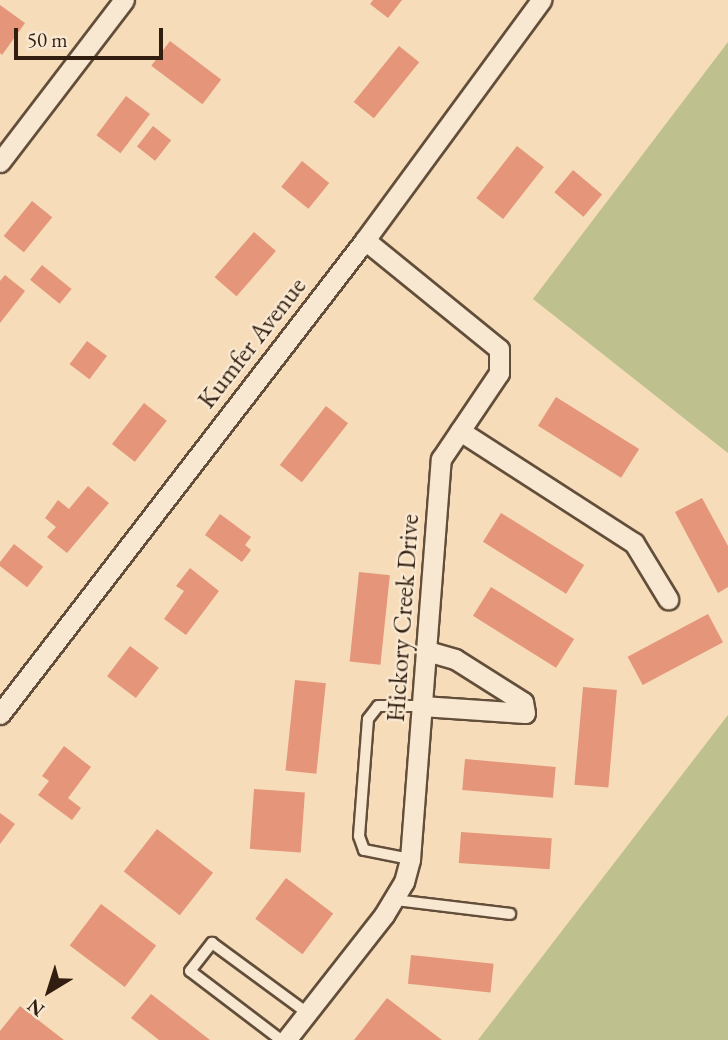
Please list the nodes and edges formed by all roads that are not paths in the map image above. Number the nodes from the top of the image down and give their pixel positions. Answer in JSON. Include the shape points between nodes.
{"nodes":[{"id":1,"x":124,"y":0,"type":"edge"},
{"id":2,"x":541,"y":0,"type":"edge"},
{"id":3,"x":0,"y":162,"type":"edge"},
{"id":4,"x":365,"y":240,"type":"junction"},
{"id":5,"x":460,"y":431,"type":"junction"},
{"id":6,"x":668,"y":599,"type":"dead end"},
{"id":7,"x":426,"y":651,"type":"junction"},
{"id":8,"x":422,"y":706,"type":"junction"},
{"id":9,"x":0,"y":714,"type":"edge"},
{"id":10,"x":410,"y":859,"type":"junction"},
{"id":11,"x":395,"y":900,"type":"junction"},
{"id":12,"x":510,"y":914,"type":"dead end"},
{"id":13,"x":306,"y":1012,"type":"junction"},
{"id":14,"x":284,"y":1040,"type":"edge"}],
"edges":[{"from":1,"to":3,"type":"street"},
{"from":2,"to":4,"type":"street","name":"Kumfer Avenue"},
{"from":4,"to":5,"type":"street","name":"Hickory Creek Drive","via":[[499,349],[499,373]]},
{"from":4,"to":9,"type":"street","name":"Kumfer Avenue"},
{"from":5,"to":6,"type":"street","via":[[634,543]]},
{"from":5,"to":7,"type":"street","name":"Hickory Creek Drive","via":[[441,459]]},
{"from":7,"to":8,"type":"street","name":"Hickory Creek Drive"},
{"from":7,"to":8,"type":"street","via":[[455,659],[512,695],[523,702],[524,713]]},
{"from":8,"to":10,"type":"street","name":"Hickory Creek Drive"},
{"from":8,"to":10,"type":"lane","via":[[378,706],[368,719],[359,836],[364,850]]},
{"from":10,"to":11,"type":"street","name":"Hickory Creek Drive"},
{"from":11,"to":12,"type":"lane"},
{"from":11,"to":13,"type":"street","name":"Hickory Creek Drive"},
{"from":13,"to":14,"type":"street","name":"Hickory Creek Drive"},
{"from":13,"to":14,"type":"lane","via":[[212,943],[190,971]]}]}
